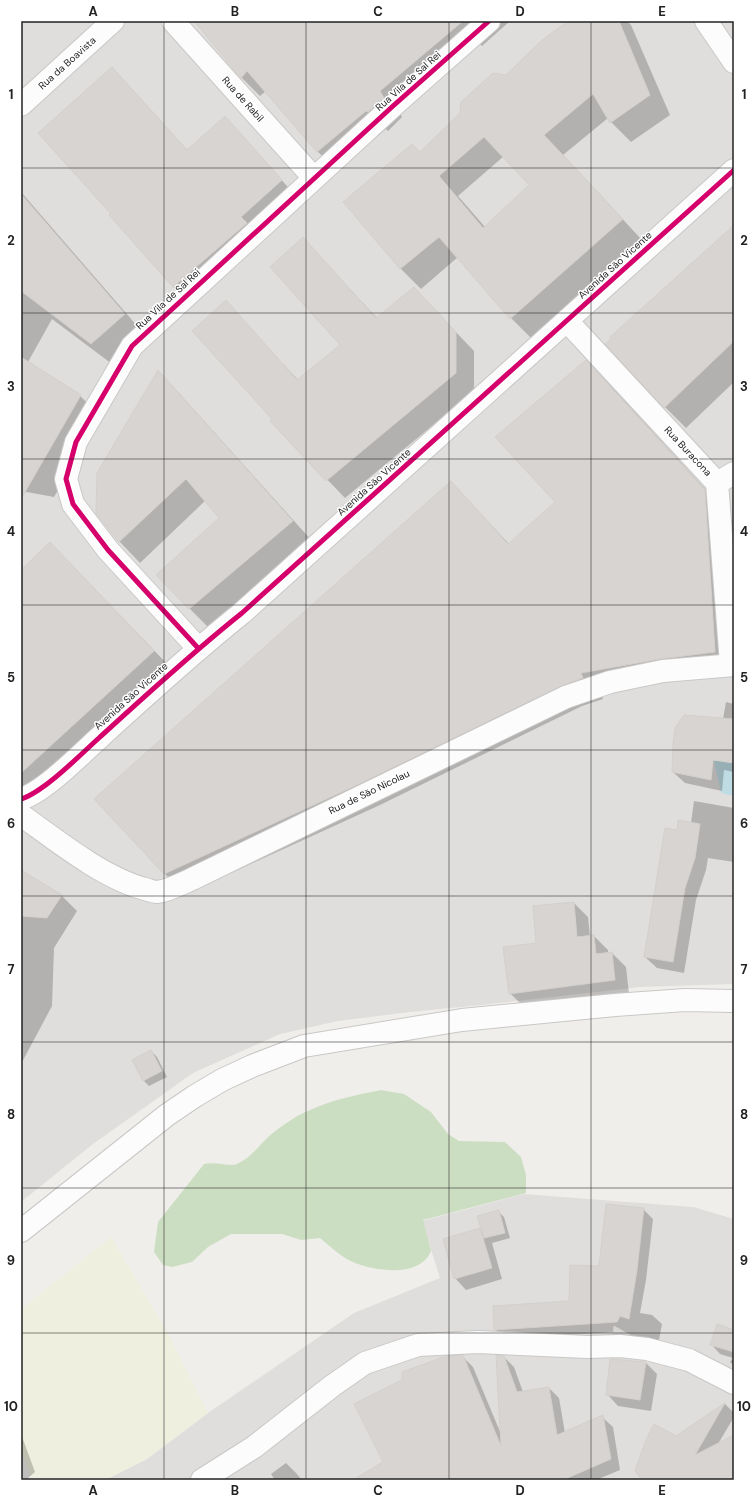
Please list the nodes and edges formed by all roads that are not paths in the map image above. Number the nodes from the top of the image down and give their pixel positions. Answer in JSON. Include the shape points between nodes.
{"nodes":[{"id":1,"x":113,"y":21,"type":"edge"},
{"id":2,"x":173,"y":21,"type":"edge"},
{"id":3,"x":489,"y":21,"type":"edge"},
{"id":4,"x":706,"y":21,"type":"edge"},
{"id":5,"x":734,"y":62,"type":"edge"},
{"id":6,"x":21,"y":105,"type":"edge"},
{"id":7,"x":734,"y":170,"type":"edge"},
{"id":8,"x":314,"y":178,"type":"junction"},
{"id":9,"x":567,"y":321,"type":"junction"},
{"id":10,"x":726,"y":478,"type":"edge"},
{"id":11,"x":198,"y":648,"type":"junction"},
{"id":12,"x":732,"y":664,"type":"edge"},
{"id":13,"x":21,"y":799,"type":"edge"},
{"id":14,"x":21,"y":815,"type":"edge"},
{"id":15,"x":734,"y":1001,"type":"edge"},
{"id":16,"x":21,"y":1231,"type":"edge"},
{"id":17,"x":734,"y":1383,"type":"edge"},
{"id":18,"x":202,"y":1480,"type":"edge"}],
"edges":[{"from":1,"to":6,"type":"street","name":"Rua da Boavista"},
{"from":2,"to":8,"type":"street","name":"Rua de Rabil"},
{"from":3,"to":8,"type":"street","name":"Rua Vila de Sal Rei"},
{"from":4,"to":5,"type":"street"},
{"from":7,"to":9,"type":"street","name":"Avenida São Vicente"},
{"from":8,"to":11,"type":"street","name":"Rua Vila de Sal Rei","via":[[132,346],[76,442],[66,479],[73,504],[108,550]]},
{"from":9,"to":10,"type":"street","name":"Rua Buracona"},
{"from":9,"to":11,"type":"street","name":"Avenida São Vicente","via":[[242,612]]},
{"from":10,"to":12,"type":"street","name":"Rua Buracona"},
{"from":11,"to":13,"type":"street","name":"Avenida São Vicente","via":[[62,772],[30,796]]},
{"from":12,"to":14,"type":"street","name":"Rua de São Nicolau","via":[[663,670],[610,682],[566,697],[192,879],[156,892],[116,878],[75,854]]},
{"from":15,"to":16,"type":"street","via":[[685,1000],[462,1020],[304,1046],[252,1066],[195,1096],[167,1115]]},
{"from":17,"to":18,"type":"street","via":[[689,1360],[647,1349],[478,1342],[418,1345],[365,1363],[254,1447]]}]}
